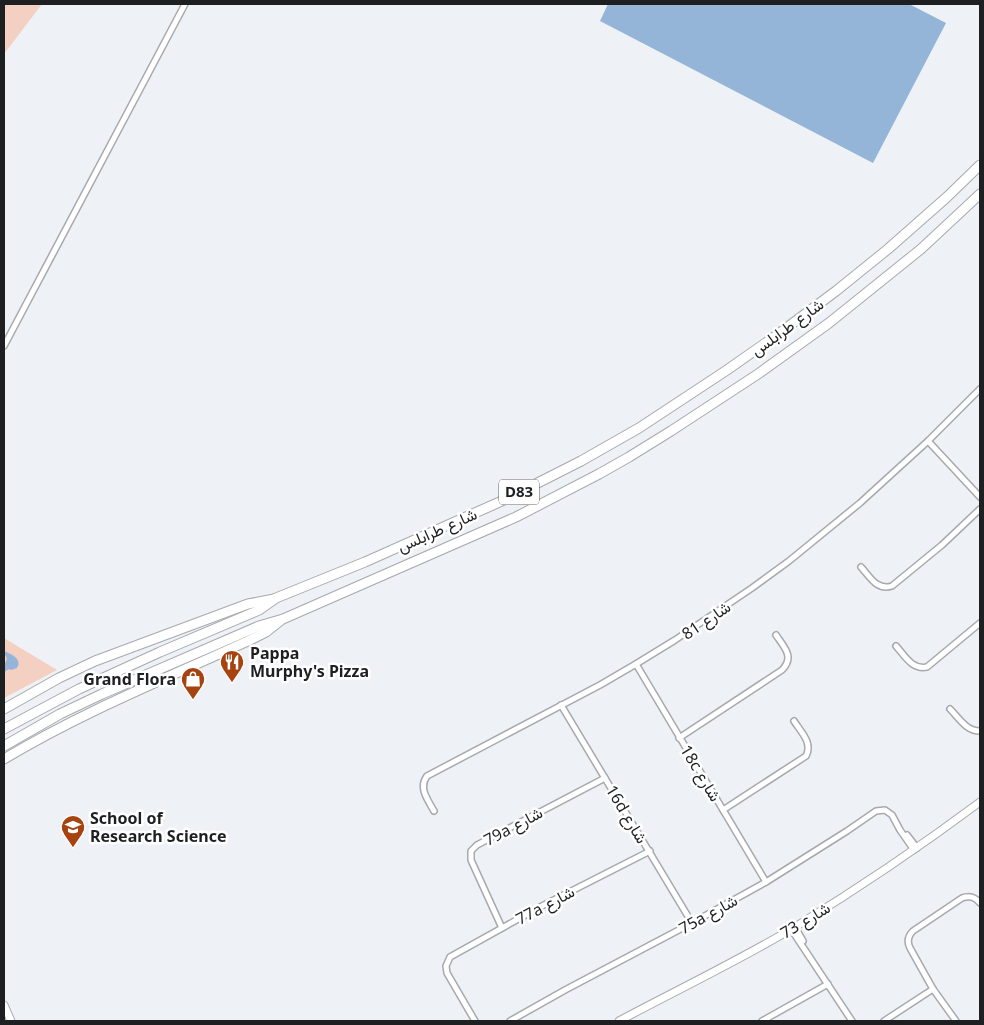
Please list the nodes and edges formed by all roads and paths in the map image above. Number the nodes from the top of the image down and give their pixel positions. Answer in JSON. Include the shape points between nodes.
{"nodes":[{"id":1,"x":185,"y":4,"type":"edge"},
{"id":2,"x":980,"y":165,"type":"edge"},
{"id":3,"x":980,"y":194,"type":"edge"},
{"id":4,"x":4,"y":346,"type":"edge"},
{"id":5,"x":980,"y":389,"type":"edge"},
{"id":6,"x":928,"y":441,"type":"junction"},
{"id":7,"x":980,"y":497,"type":"edge"},
{"id":8,"x":980,"y":509,"type":"edge"},
{"id":9,"x":862,"y":567,"type":"dead end"},
{"id":10,"x":276,"y":598,"type":"junction"},
{"id":11,"x":283,"y":619,"type":"junction"},
{"id":12,"x":980,"y":623,"type":"edge"},
{"id":13,"x":776,"y":635,"type":"dead end"},
{"id":14,"x":896,"y":646,"type":"dead end"},
{"id":15,"x":636,"y":664,"type":"junction"},
{"id":16,"x":562,"y":705,"type":"junction"},
{"id":17,"x":4,"y":709,"type":"edge"},
{"id":18,"x":950,"y":709,"type":"dead end"},
{"id":19,"x":794,"y":721,"type":"dead end"},
{"id":20,"x":4,"y":729,"type":"edge"},
{"id":21,"x":980,"y":731,"type":"edge"},
{"id":22,"x":680,"y":738,"type":"junction"},
{"id":23,"x":4,"y":746,"type":"edge"},
{"id":24,"x":4,"y":759,"type":"edge"},
{"id":25,"x":606,"y":778,"type":"junction"},
{"id":26,"x":980,"y":802,"type":"edge"},
{"id":27,"x":723,"y":810,"type":"junction"},
{"id":28,"x":434,"y":811,"type":"dead end"},
{"id":29,"x":915,"y":849,"type":"junction"},
{"id":30,"x":650,"y":851,"type":"junction"},
{"id":31,"x":766,"y":882,"type":"junction"},
{"id":32,"x":980,"y":903,"type":"edge"},
{"id":33,"x":692,"y":924,"type":"junction"},
{"id":34,"x":502,"y":928,"type":"junction"},
{"id":35,"x":793,"y":928,"type":"junction"},
{"id":36,"x":828,"y":984,"type":"junction"},
{"id":37,"x":934,"y":989,"type":"junction"},
{"id":38,"x":4,"y":1005,"type":"edge"},
{"id":39,"x":11,"y":1021,"type":"edge"},
{"id":40,"x":475,"y":1021,"type":"edge"},
{"id":41,"x":510,"y":1021,"type":"edge"},
{"id":42,"x":619,"y":1021,"type":"edge"},
{"id":43,"x":762,"y":1021,"type":"edge"},
{"id":44,"x":852,"y":1021,"type":"edge"},
{"id":45,"x":884,"y":1021,"type":"edge"},
{"id":46,"x":956,"y":1021,"type":"edge"}],
"edges":[{"from":1,"to":4,"type":"street"},
{"from":2,"to":10,"type":"highway","name":"شارع طرابلس","number":"D83","via":[[888,249],[836,291],[734,366],[639,428],[504,500]]},
{"from":3,"to":11,"type":"highway","name":"شارع طرابلس","number":"D83","via":[[921,249],[829,323],[663,436],[516,517]]},
{"from":5,"to":6,"type":"street","name":"شارع 81"},
{"from":6,"to":7,"type":"street"},
{"from":6,"to":15,"type":"street","name":"شارع 81","via":[[867,497],[789,561],[714,615]]},
{"from":8,"to":9,"type":"street","via":[[892,586],[884,588],[877,585]]},
{"from":10,"to":17,"type":"highway","via":[[248,604],[95,661]]},
{"from":10,"to":20,"type":"highway","name":"شارع طرابلس","number":"D83","via":[[259,610],[80,689]]},
{"from":11,"to":23,"type":"highway","name":"شارع طرابلس","number":"D83","via":[[259,626],[102,694]]},
{"from":11,"to":24,"type":"highway","via":[[258,636],[76,719]]},
{"from":12,"to":14,"type":"street","via":[[927,667],[917,668]]},
{"from":13,"to":22,"type":"street","via":[[788,653],[788,662],[782,670]]},
{"from":15,"to":16,"type":"street","name":"شارع 81"},
{"from":15,"to":22,"type":"street","name":"18c شارع"},
{"from":16,"to":25,"type":"street","name":"16d شارع"},
{"from":16,"to":28,"type":"street","name":"شارع 81","via":[[427,776],[422,787]]},
{"from":18,"to":21,"type":"street","via":[[969,729]]},
{"from":19,"to":27,"type":"street","via":[[808,744],[806,756]]},
{"from":22,"to":27,"type":"street","name":"18c شارع"},
{"from":25,"to":30,"type":"street","name":"16d شارع"},
{"from":25,"to":34,"type":"street","name":"79a شارع","via":[[471,851],[470,860]]},
{"from":26,"to":29,"type":"street","name":"شارع 73"},
{"from":27,"to":31,"type":"street","name":"18c شارع"},
{"from":29,"to":31,"type":"street","name":"75a شارع","via":[[889,812],[880,810]]},
{"from":29,"to":35,"type":"street","name":"شارع 73"},
{"from":30,"to":33,"type":"street","name":"16d شارع"},
{"from":30,"to":34,"type":"street","name":"77a شارع"},
{"from":31,"to":33,"type":"street","name":"75a شارع"},
{"from":32,"to":37,"type":"street","via":[[970,896],[962,898],[909,936],[910,948]]},
{"from":33,"to":41,"type":"street","name":"75a شارع"},
{"from":34,"to":40,"type":"street","name":"77a شارع","via":[[454,954],[446,966],[448,977]]},
{"from":35,"to":36,"type":"street"},
{"from":35,"to":42,"type":"street","name":"شارع 73"},
{"from":36,"to":43,"type":"street"},
{"from":36,"to":44,"type":"street"},
{"from":37,"to":45,"type":"street"},
{"from":37,"to":46,"type":"street"},
{"from":38,"to":39,"type":"street"}]}
